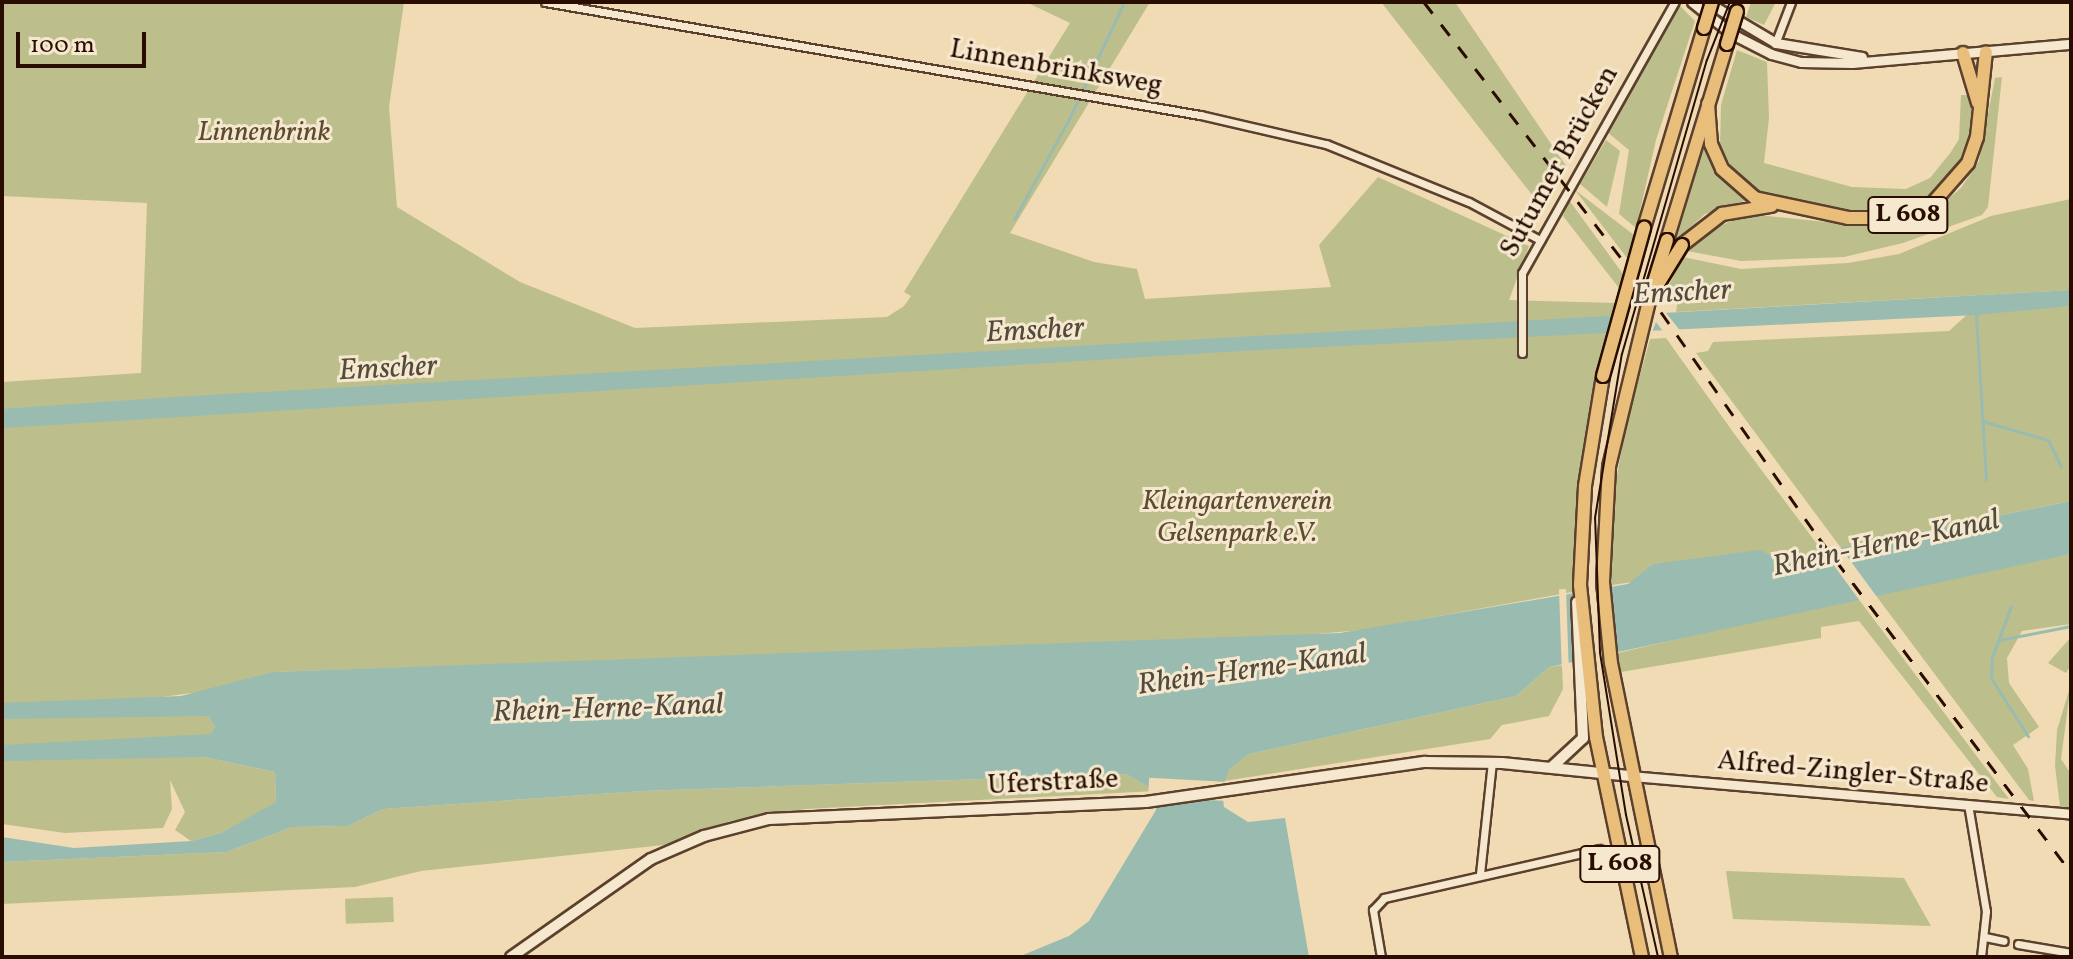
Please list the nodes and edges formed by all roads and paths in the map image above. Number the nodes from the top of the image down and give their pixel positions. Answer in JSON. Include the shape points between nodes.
{"nodes":[{"id":1,"x":545,"y":2,"type":"edge"},
{"id":2,"x":1675,"y":2,"type":"edge"},
{"id":3,"x":1692,"y":2,"type":"edge"},
{"id":4,"x":1709,"y":2,"type":"edge"},
{"id":5,"x":1791,"y":2,"type":"edge"},
{"id":6,"x":1738,"y":6,"type":"edge"},
{"id":7,"x":1776,"y":43,"type":"junction"},
{"id":8,"x":2071,"y":44,"type":"edge"},
{"id":9,"x":1986,"y":52,"type":"junction"},
{"id":10,"x":1963,"y":53,"type":"junction"},
{"id":11,"x":1771,"y":54,"type":"junction"},
{"id":12,"x":1890,"y":59,"type":"junction"},
{"id":13,"x":1708,"y":104,"type":"junction"},
{"id":14,"x":1980,"y":110,"type":"junction"},
{"id":15,"x":1774,"y":206,"type":"junction"},
{"id":16,"x":1540,"y":240,"type":"junction"},
{"id":17,"x":1650,"y":297,"type":"junction"},
{"id":18,"x":1522,"y":353,"type":"dead end"},
{"id":19,"x":1582,"y":670,"type":"junction"},
{"id":20,"x":1492,"y":762,"type":"junction"},
{"id":21,"x":1553,"y":766,"type":"junction"},
{"id":22,"x":1603,"y":771,"type":"junction"},
{"id":23,"x":1631,"y":776,"type":"junction"},
{"id":24,"x":1968,"y":804,"type":"junction"},
{"id":25,"x":2071,"y":814,"type":"edge"},
{"id":26,"x":1600,"y":849,"type":"dead end"},
{"id":27,"x":1480,"y":874,"type":"junction"},
{"id":28,"x":1985,"y":937,"type":"junction"},
{"id":29,"x":2004,"y":941,"type":"dead end"},
{"id":30,"x":2018,"y":944,"type":"dead end"},
{"id":31,"x":2071,"y":953,"type":"edge"},
{"id":32,"x":511,"y":957,"type":"edge"},
{"id":33,"x":1381,"y":957,"type":"edge"},
{"id":34,"x":1642,"y":957,"type":"edge"},
{"id":35,"x":1671,"y":957,"type":"edge"},
{"id":36,"x":1981,"y":957,"type":"edge"}],
"edges":[{"from":1,"to":16,"type":"street","name":"Linnenbrinksweg","via":[[1326,144],[1469,202]]},
{"from":2,"to":16,"type":"street","name":"Sutumer Brücken"},
{"from":3,"to":11,"type":"street","via":[[1716,23]]},
{"from":4,"to":7,"type":"street"},
{"from":4,"to":19,"type":"main road","number":"L 608","bridge":true,"via":[[1603,376],[1585,486]]},
{"from":5,"to":7,"type":"street"},
{"from":6,"to":13,"type":"main road","number":"L 608","bridge":true},
{"from":7,"to":11,"type":"street"},
{"from":7,"to":12,"type":"street","via":[[1811,52]]},
{"from":8,"to":9,"type":"street"},
{"from":9,"to":10,"type":"street"},
{"from":9,"to":14,"type":"main road","number":"L 608"},
{"from":10,"to":12,"type":"street"},
{"from":10,"to":14,"type":"main road","number":"L 608"},
{"from":11,"to":12,"type":"street","via":[[1811,63]]},
{"from":13,"to":15,"type":"main road","number":"L 608","via":[[1711,144],[1722,169],[1735,185]]},
{"from":13,"to":17,"type":"main road","number":"L 608","bridge":true},
{"from":14,"to":15,"type":"main road","number":"L 608","via":[[1968,163],[1944,194],[1921,210],[1866,220]]},
{"from":15,"to":17,"type":"main road","number":"L 608","bridge":true,"via":[[1722,214],[1682,245]]},
{"from":16,"to":18,"type":"street","name":"Sutumer Brücken","via":[[1522,273]]},
{"from":17,"to":23,"type":"main road","number":"L 608","via":[[1607,482],[1603,582]]},
{"from":19,"to":21,"type":"main road","via":[[1583,738]]},
{"from":19,"to":22,"type":"main road","number":"L 608"},
{"from":20,"to":21,"type":"main road","name":"Uferstraße"},
{"from":20,"to":27,"type":"street"},
{"from":20,"to":32,"type":"main road","name":"Uferstraße","via":[[1397,763],[1146,802],[817,814],[733,827],[651,859]]},
{"from":21,"to":22,"type":"main road","name":"Uferstraße"},
{"from":22,"to":23,"type":"main road","name":"Uferstraße"},
{"from":22,"to":34,"type":"main road","number":"L 608"},
{"from":23,"to":24,"type":"street","name":"Alfred-Zingler-Straße"},
{"from":23,"to":35,"type":"main road","number":"L 608"},
{"from":24,"to":25,"type":"street","name":"Alfred-Zingler-Straße"},
{"from":24,"to":28,"type":"street","via":[[1968,827],[1983,884]]},
{"from":26,"to":27,"type":"street"},
{"from":27,"to":33,"type":"street","via":[[1384,898],[1373,910]]},
{"from":28,"to":29,"type":"street"},
{"from":28,"to":36,"type":"street"},
{"from":30,"to":31,"type":"street"}]}
